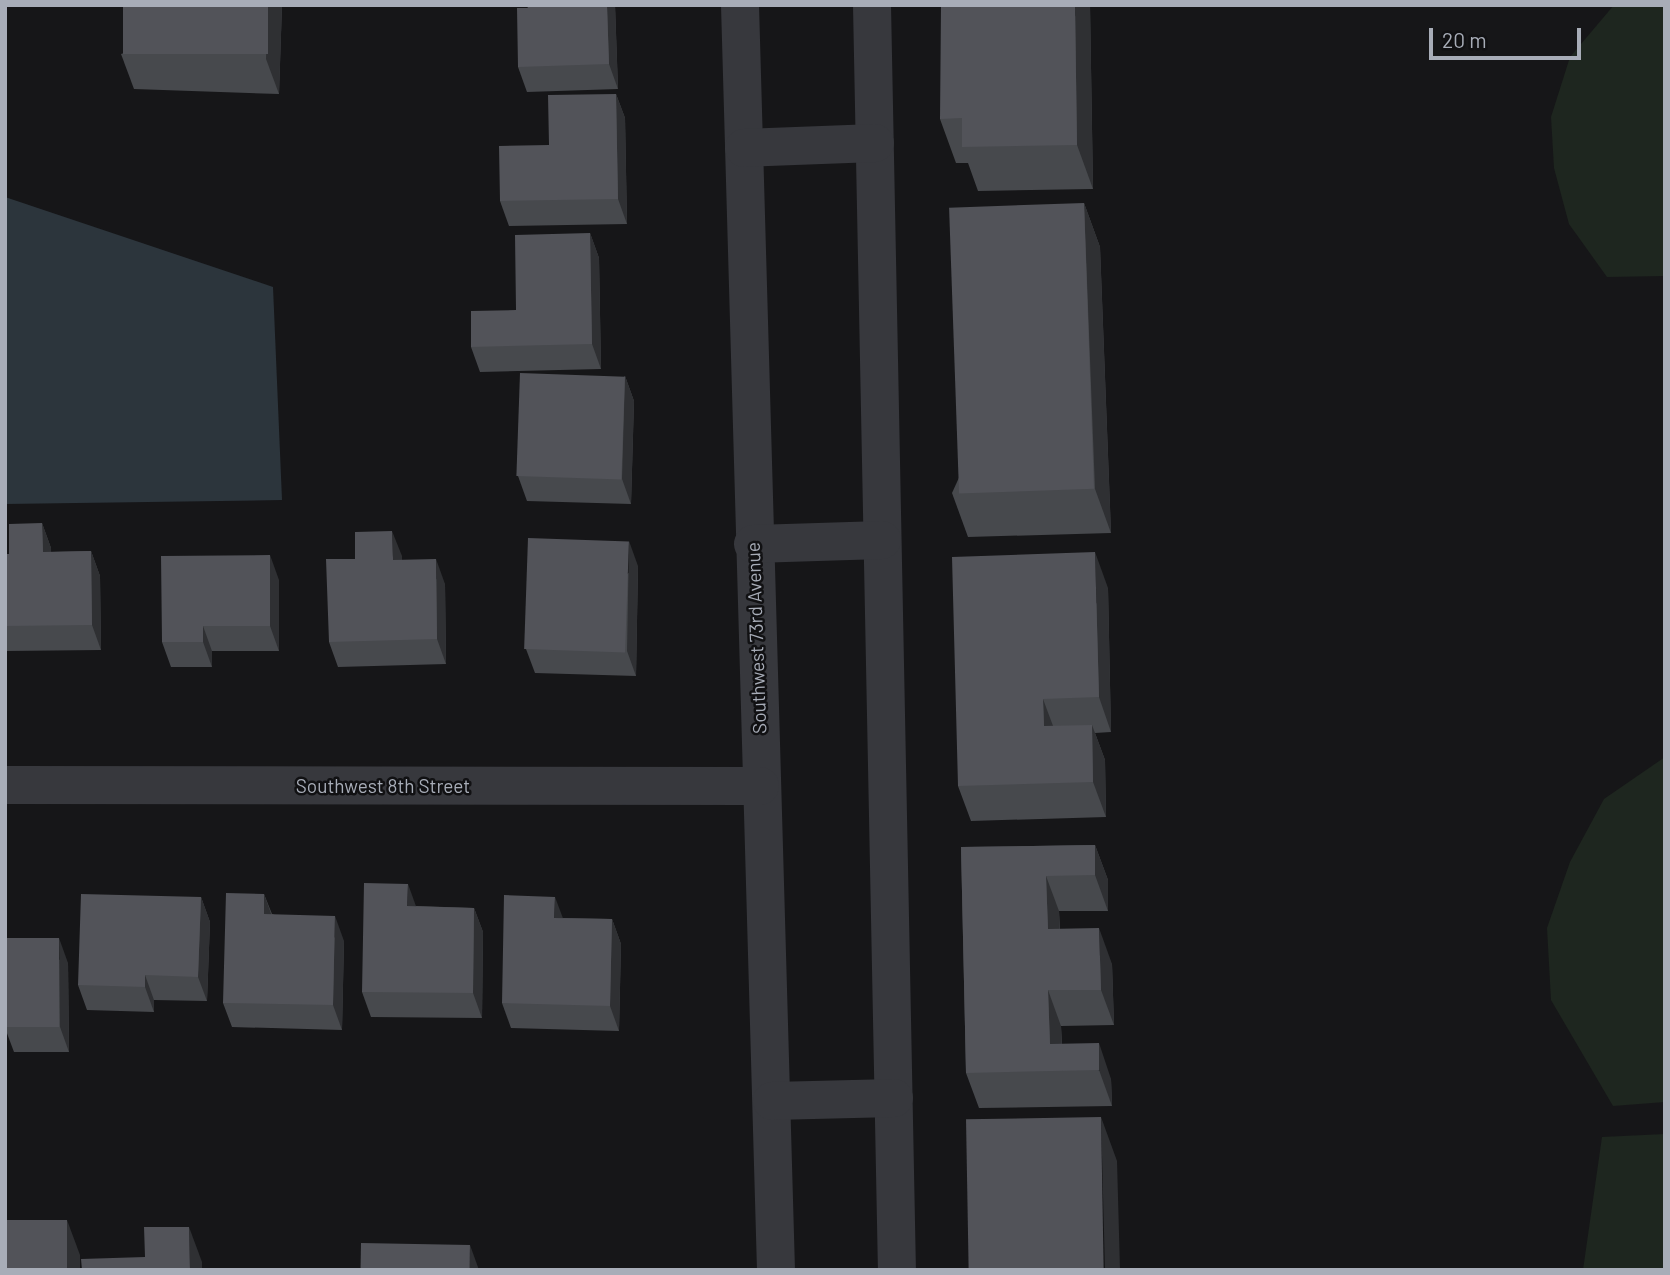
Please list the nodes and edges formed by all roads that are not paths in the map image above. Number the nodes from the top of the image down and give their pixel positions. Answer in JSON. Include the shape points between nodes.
{"nodes":[{"id":1,"x":740,"y":5,"type":"edge"},
{"id":2,"x":872,"y":5,"type":"edge"},
{"id":3,"x":875,"y":143,"type":"junction"},
{"id":4,"x":744,"y":148,"type":"junction"},
{"id":5,"x":882,"y":540,"type":"junction"},
{"id":6,"x":753,"y":544,"type":"junction"},
{"id":7,"x":5,"y":785,"type":"edge"},
{"id":8,"x":760,"y":786,"type":"junction"},
{"id":9,"x":894,"y":1098,"type":"junction"},
{"id":10,"x":772,"y":1101,"type":"junction"},
{"id":11,"x":776,"y":1270,"type":"edge"},
{"id":12,"x":897,"y":1270,"type":"edge"}],
"edges":[{"from":1,"to":4,"type":"street","name":"Southwest 73rd Avenue"},
{"from":2,"to":3,"type":"street"},
{"from":3,"to":4,"type":"street"},
{"from":3,"to":5,"type":"street"},
{"from":4,"to":6,"type":"street","name":"Southwest 73rd Avenue"},
{"from":5,"to":6,"type":"street"},
{"from":5,"to":9,"type":"street"},
{"from":6,"to":8,"type":"street","name":"Southwest 73rd Avenue"},
{"from":7,"to":8,"type":"street","name":"Southwest 8th Street"},
{"from":8,"to":10,"type":"street","name":"Southwest 73rd Avenue"},
{"from":9,"to":10,"type":"street"},
{"from":9,"to":12,"type":"street"},
{"from":10,"to":11,"type":"street","name":"Southwest 73rd Avenue"}]}
